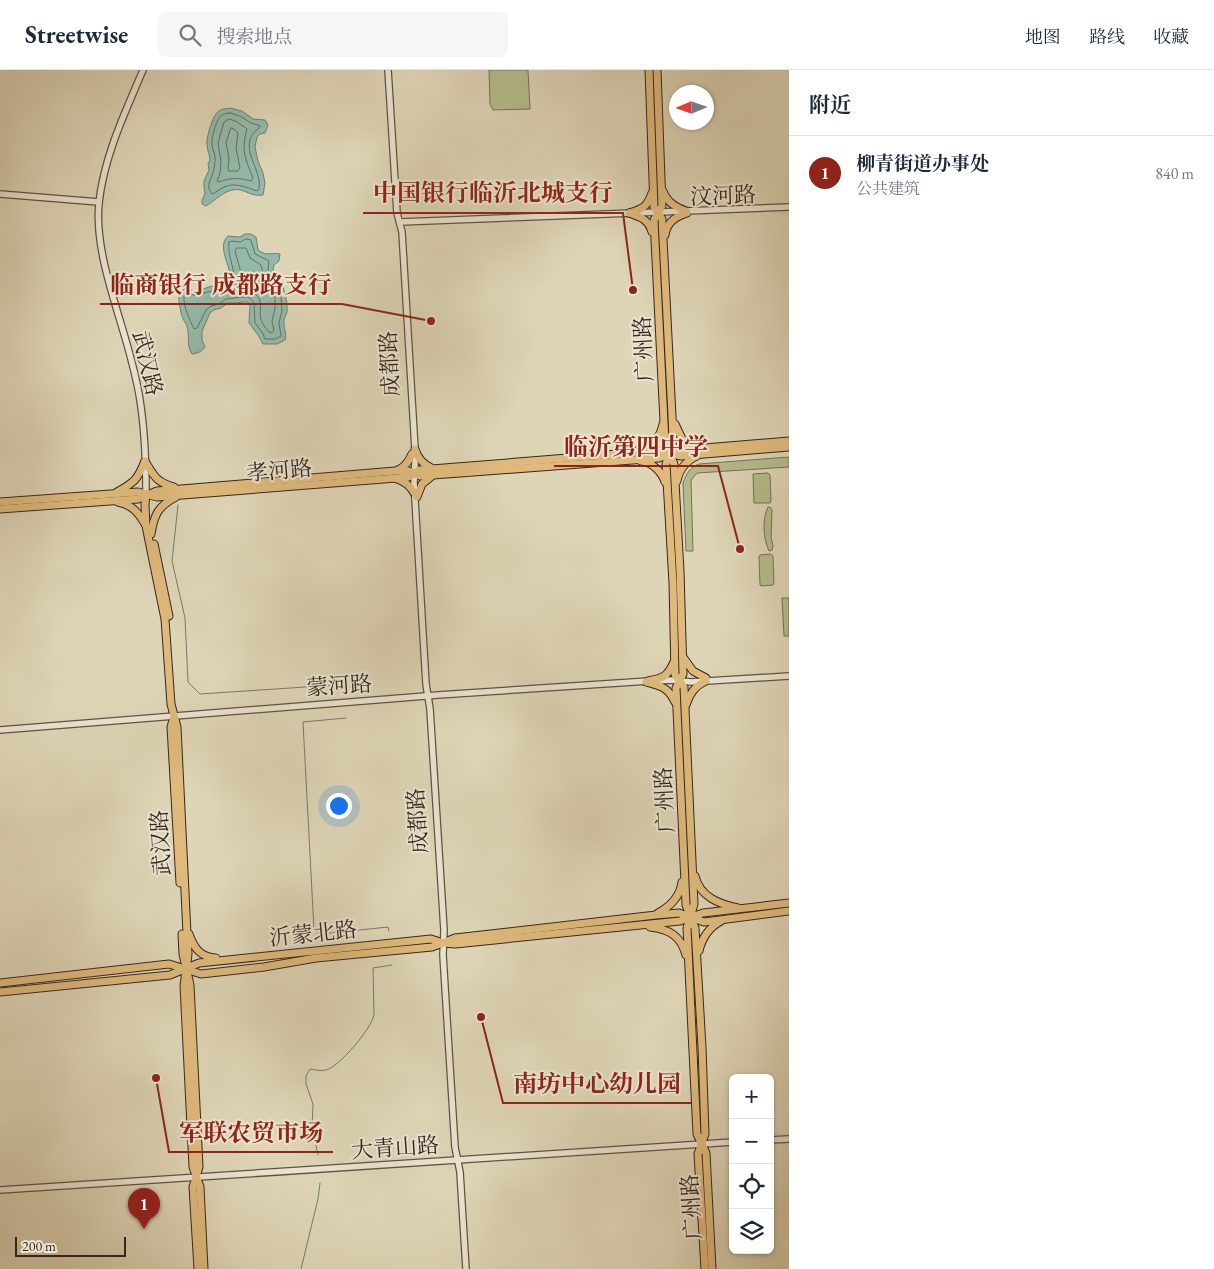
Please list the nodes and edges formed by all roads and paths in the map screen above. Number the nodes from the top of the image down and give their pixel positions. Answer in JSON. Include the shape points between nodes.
{"nodes":[{"id":1,"x":143,"y":70,"type":"edge"},
{"id":2,"x":390,"y":70,"type":"edge"},
{"id":3,"x":649,"y":70,"type":"edge"},
{"id":4,"x":657,"y":70,"type":"edge"},
{"id":5,"x":661,"y":187,"type":"junction"},
{"id":6,"x":653,"y":190,"type":"junction"},
{"id":7,"x":0,"y":194,"type":"edge"},
{"id":8,"x":99,"y":202,"type":"junction"},
{"id":9,"x":789,"y":208,"type":"edge"},
{"id":10,"x":686,"y":212,"type":"junction"},
{"id":11,"x":658,"y":213,"type":"junction"},
{"id":12,"x":629,"y":214,"type":"junction"},
{"id":13,"x":400,"y":222,"type":"junction"},
{"id":14,"x":660,"y":245,"type":"junction"},
{"id":15,"x":668,"y":417,"type":"junction"},
{"id":16,"x":789,"y":441,"type":"edge"},
{"id":17,"x":789,"y":447,"type":"edge"},
{"id":18,"x":413,"y":451,"type":"junction"},
{"id":19,"x":702,"y":451,"type":"junction"},
{"id":20,"x":669,"y":454,"type":"junction"},
{"id":21,"x":629,"y":457,"type":"junction"},
{"id":22,"x":145,"y":461,"type":"junction"},
{"id":23,"x":433,"y":472,"type":"junction"},
{"id":24,"x":415,"y":473,"type":"junction"},
{"id":25,"x":395,"y":475,"type":"junction"},
{"id":26,"x":671,"y":490,"type":"junction"},
{"id":27,"x":180,"y":492,"type":"junction"},
{"id":28,"x":146,"y":494,"type":"junction"},
{"id":29,"x":416,"y":496,"type":"junction"},
{"id":30,"x":114,"y":497,"type":"junction"},
{"id":31,"x":0,"y":502,"type":"edge"},
{"id":32,"x":0,"y":509,"type":"edge"},
{"id":33,"x":146,"y":526,"type":"junction"},
{"id":34,"x":151,"y":534,"type":"junction"},
{"id":35,"x":683,"y":657,"type":"junction"},
{"id":36,"x":675,"y":659,"type":"junction"},
{"id":37,"x":789,"y":674,"type":"edge"},
{"id":38,"x":706,"y":679,"type":"junction"},
{"id":39,"x":680,"y":681,"type":"junction"},
{"id":40,"x":646,"y":682,"type":"junction"},
{"id":41,"x":428,"y":696,"type":"junction"},
{"id":42,"x":677,"y":706,"type":"junction"},
{"id":43,"x":685,"y":708,"type":"junction"},
{"id":44,"x":175,"y":715,"type":"junction"},
{"id":45,"x":0,"y":730,"type":"edge"},
{"id":46,"x":689,"y":862,"type":"junction"},
{"id":47,"x":789,"y":904,"type":"edge"},
{"id":48,"x":743,"y":909,"type":"junction"},
{"id":49,"x":789,"y":911,"type":"edge"},
{"id":50,"x":656,"y":914,"type":"junction"},
{"id":51,"x":691,"y":917,"type":"junction"},
{"id":52,"x":725,"y":919,"type":"junction"},
{"id":53,"x":186,"y":921,"type":"junction"},
{"id":54,"x":638,"y":925,"type":"junction"},
{"id":55,"x":443,"y":943,"type":"junction"},
{"id":56,"x":232,"y":959,"type":"junction"},
{"id":57,"x":186,"y":969,"type":"junction"},
{"id":58,"x":694,"y":972,"type":"junction"},
{"id":59,"x":0,"y":983,"type":"edge"},
{"id":60,"x":0,"y":992,"type":"edge"},
{"id":61,"x":789,"y":1139,"type":"edge"},
{"id":62,"x":774,"y":1140,"type":"edge"},
{"id":63,"x":729,"y":1142,"type":"edge"},
{"id":64,"x":702,"y":1144,"type":"junction"},
{"id":65,"x":458,"y":1160,"type":"junction"},
{"id":66,"x":196,"y":1178,"type":"junction"},
{"id":67,"x":0,"y":1190,"type":"edge"},
{"id":68,"x":198,"y":1269,"type":"edge"},
{"id":69,"x":204,"y":1269,"type":"edge"},
{"id":70,"x":465,"y":1269,"type":"edge"},
{"id":71,"x":705,"y":1269,"type":"edge"},
{"id":72,"x":712,"y":1269,"type":"edge"}],
"edges":[{"from":1,"to":8,"type":"street","name":"武汉路","via":[[116,134]]},
{"from":2,"to":13,"type":"street","name":"成都路"},
{"from":3,"to":6,"type":"main road","name":"广州路"},
{"from":4,"to":5,"type":"main road","name":"广州路"},
{"from":5,"to":10,"type":"main road","via":[[671,204]]},
{"from":5,"to":11,"type":"main road","name":"广州路","via":[[662,206]]},
{"from":6,"to":11,"type":"main road","name":"广州路","via":[[654,207]]},
{"from":6,"to":12,"type":"main road","via":[[646,205]]},
{"from":7,"to":8,"type":"street"},
{"from":8,"to":22,"type":"street","name":"武汉路","via":[[104,261],[141,405]]},
{"from":9,"to":10,"type":"street","name":"汶河路"},
{"from":10,"to":11,"type":"street","name":"汶河路"},
{"from":10,"to":14,"type":"main road","via":[[671,221]]},
{"from":11,"to":12,"type":"street","name":"汶河路"},
{"from":11,"to":14,"type":"main road","name":"广州路","via":[[662,219]]},
{"from":12,"to":13,"type":"street","name":"汶河路"},
{"from":12,"to":14,"type":"main road","via":[[648,222]]},
{"from":13,"to":18,"type":"street","name":"成都路"},
{"from":14,"to":15,"type":"main road","name":"广州路"},
{"from":15,"to":19,"type":"main road","via":[[682,439]]},
{"from":15,"to":20,"type":"main road","name":"广州路","via":[[673,441]]},
{"from":15,"to":21,"type":"main road","via":[[656,440]]},
{"from":16,"to":19,"type":"main road","name":"孝河路"},
{"from":17,"to":19,"type":"main road","name":"孝河路"},
{"from":18,"to":23,"type":"main road"},
{"from":18,"to":24,"type":"street","name":"成都路"},
{"from":18,"to":25,"type":"main road","via":[[408,463]]},
{"from":19,"to":20,"type":"main road","name":"孝河路","via":[[681,450]]},
{"from":19,"to":26,"type":"main road","via":[[683,466]]},
{"from":20,"to":21,"type":"main road","name":"孝河路","via":[[659,458]]},
{"from":20,"to":26,"type":"main road","name":"广州路","via":[[666,464]]},
{"from":21,"to":23,"type":"main road","name":"孝河路"},
{"from":21,"to":26,"type":"main road","via":[[646,461],[656,468]]},
{"from":22,"to":27,"type":"main road","via":[[158,481]]},
{"from":22,"to":28,"type":"street","name":"武汉路"},
{"from":22,"to":30,"type":"main road","via":[[135,482]]},
{"from":23,"to":24,"type":"main road","name":"孝河路","via":[[419,470]]},
{"from":23,"to":29,"type":"main road"},
{"from":24,"to":25,"type":"main road","name":"孝河路","via":[[409,477]]},
{"from":24,"to":29,"type":"street","name":"成都路"},
{"from":25,"to":27,"type":"main road","name":"孝河路"},
{"from":25,"to":29,"type":"main road","via":[[408,484]]},
{"from":26,"to":35,"type":"main road","name":"广州路"},
{"from":26,"to":36,"type":"main road","name":"广州路"},
{"from":27,"to":28,"type":"main road","name":"孝河路"},
{"from":27,"to":34,"type":"main road","via":[[161,507]]},
{"from":28,"to":30,"type":"main road","name":"孝河路","via":[[138,492]]},
{"from":28,"to":33,"type":"main road","name":"武汉路"},
{"from":28,"to":34,"type":"main road","name":"武汉路"},
{"from":29,"to":41,"type":"street","name":"成都路"},
{"from":30,"to":31,"type":"main road","name":"孝河路"},
{"from":30,"to":32,"type":"main road","name":"孝河路"},
{"from":30,"to":33,"type":"main road","via":[[134,509]]},
{"from":33,"to":44,"type":"main road","name":"武汉路","via":[[165,619],[171,704]]},
{"from":34,"to":44,"type":"main road","name":"武汉路","via":[[170,618]]},
{"from":35,"to":38,"type":"main road","via":[[693,671]]},
{"from":35,"to":39,"type":"main road","name":"广州路"},
{"from":36,"to":39,"type":"main road","name":"广州路","via":[[675,675]]},
{"from":36,"to":40,"type":"main road","via":[[661,679]]},
{"from":37,"to":38,"type":"street","name":"蒙河路"},
{"from":38,"to":39,"type":"street","name":"蒙河路"},
{"from":38,"to":43,"type":"main road","via":[[694,688]]},
{"from":39,"to":40,"type":"street","name":"蒙河路"},
{"from":39,"to":42,"type":"main road","name":"广州路","via":[[676,688]]},
{"from":39,"to":43,"type":"main road","name":"广州路","via":[[684,687]]},
{"from":40,"to":41,"type":"street","name":"蒙河路"},
{"from":40,"to":42,"type":"main road","via":[[668,690]]},
{"from":41,"to":44,"type":"street","name":"蒙河路"},
{"from":41,"to":55,"type":"street","name":"成都路"},
{"from":42,"to":46,"type":"main road","name":"广州路"},
{"from":43,"to":46,"type":"main road","name":"广州路"},
{"from":44,"to":45,"type":"street","name":"蒙河路"},
{"from":44,"to":53,"type":"main road","name":"武汉路"},
{"from":44,"to":57,"type":"main road","name":"武汉路","via":[[171,727]]},
{"from":46,"to":48,"type":"main road","via":[[700,889],[709,897]]},
{"from":46,"to":50,"type":"main road","via":[[674,902]]},
{"from":46,"to":51,"type":"main road","name":"广州路","via":[[694,904]]},
{"from":47,"to":48,"type":"main road","name":"沂蒙北路"},
{"from":48,"to":51,"type":"main road","name":"沂蒙北路"},
{"from":49,"to":52,"type":"main road","name":"沂蒙北路"},
{"from":50,"to":51,"type":"main road","name":"沂蒙北路","via":[[679,913]]},
{"from":50,"to":55,"type":"main road","name":"沂蒙北路","via":[[455,938]]},
{"from":51,"to":52,"type":"main road","name":"沂蒙北路","via":[[704,922]]},
{"from":51,"to":54,"type":"main road","name":"沂蒙北路"},
{"from":51,"to":58,"type":"main road","name":"广州路","via":[[695,928]]},
{"from":52,"to":58,"type":"main road","via":[[707,931]]},
{"from":53,"to":56,"type":"main road","via":[[199,952],[211,958]]},
{"from":53,"to":57,"type":"main road","name":"武汉路"},
{"from":54,"to":55,"type":"main road","name":"沂蒙北路"},
{"from":54,"to":58,"type":"main road","via":[[674,934]]},
{"from":55,"to":56,"type":"main road","name":"沂蒙北路","via":[[431,939]]},
{"from":55,"to":57,"type":"main road","name":"沂蒙北路","via":[[432,947],[316,958],[201,974]]},
{"from":55,"to":65,"type":"street","name":"成都路"},
{"from":56,"to":57,"type":"main road","name":"沂蒙北路","via":[[200,962]]},
{"from":57,"to":59,"type":"main road","name":"沂蒙北路","via":[[169,964]]},
{"from":57,"to":60,"type":"main road","name":"沂蒙北路","via":[[170,974]]},
{"from":57,"to":66,"type":"main road","name":"武汉路","via":[[190,985],[199,1167]]},
{"from":58,"to":64,"type":"main road","name":"广州路","via":[[702,1047]]},
{"from":61,"to":62,"type":"street"},
{"from":63,"to":64,"type":"street","name":"大青山路"},
{"from":64,"to":65,"type":"street","name":"大青山路"},
{"from":64,"to":71,"type":"main road","name":"广州路","via":[[698,1154]]},
{"from":64,"to":72,"type":"main road","name":"广州路","via":[[706,1153]]},
{"from":65,"to":66,"type":"street","name":"大青山路"},
{"from":65,"to":70,"type":"street","name":"成都路"},
{"from":66,"to":67,"type":"street","name":"大青山路"},
{"from":66,"to":68,"type":"main road","name":"武汉路","via":[[193,1187]]},
{"from":66,"to":69,"type":"main road","name":"武汉路","via":[[200,1187]]}]}
